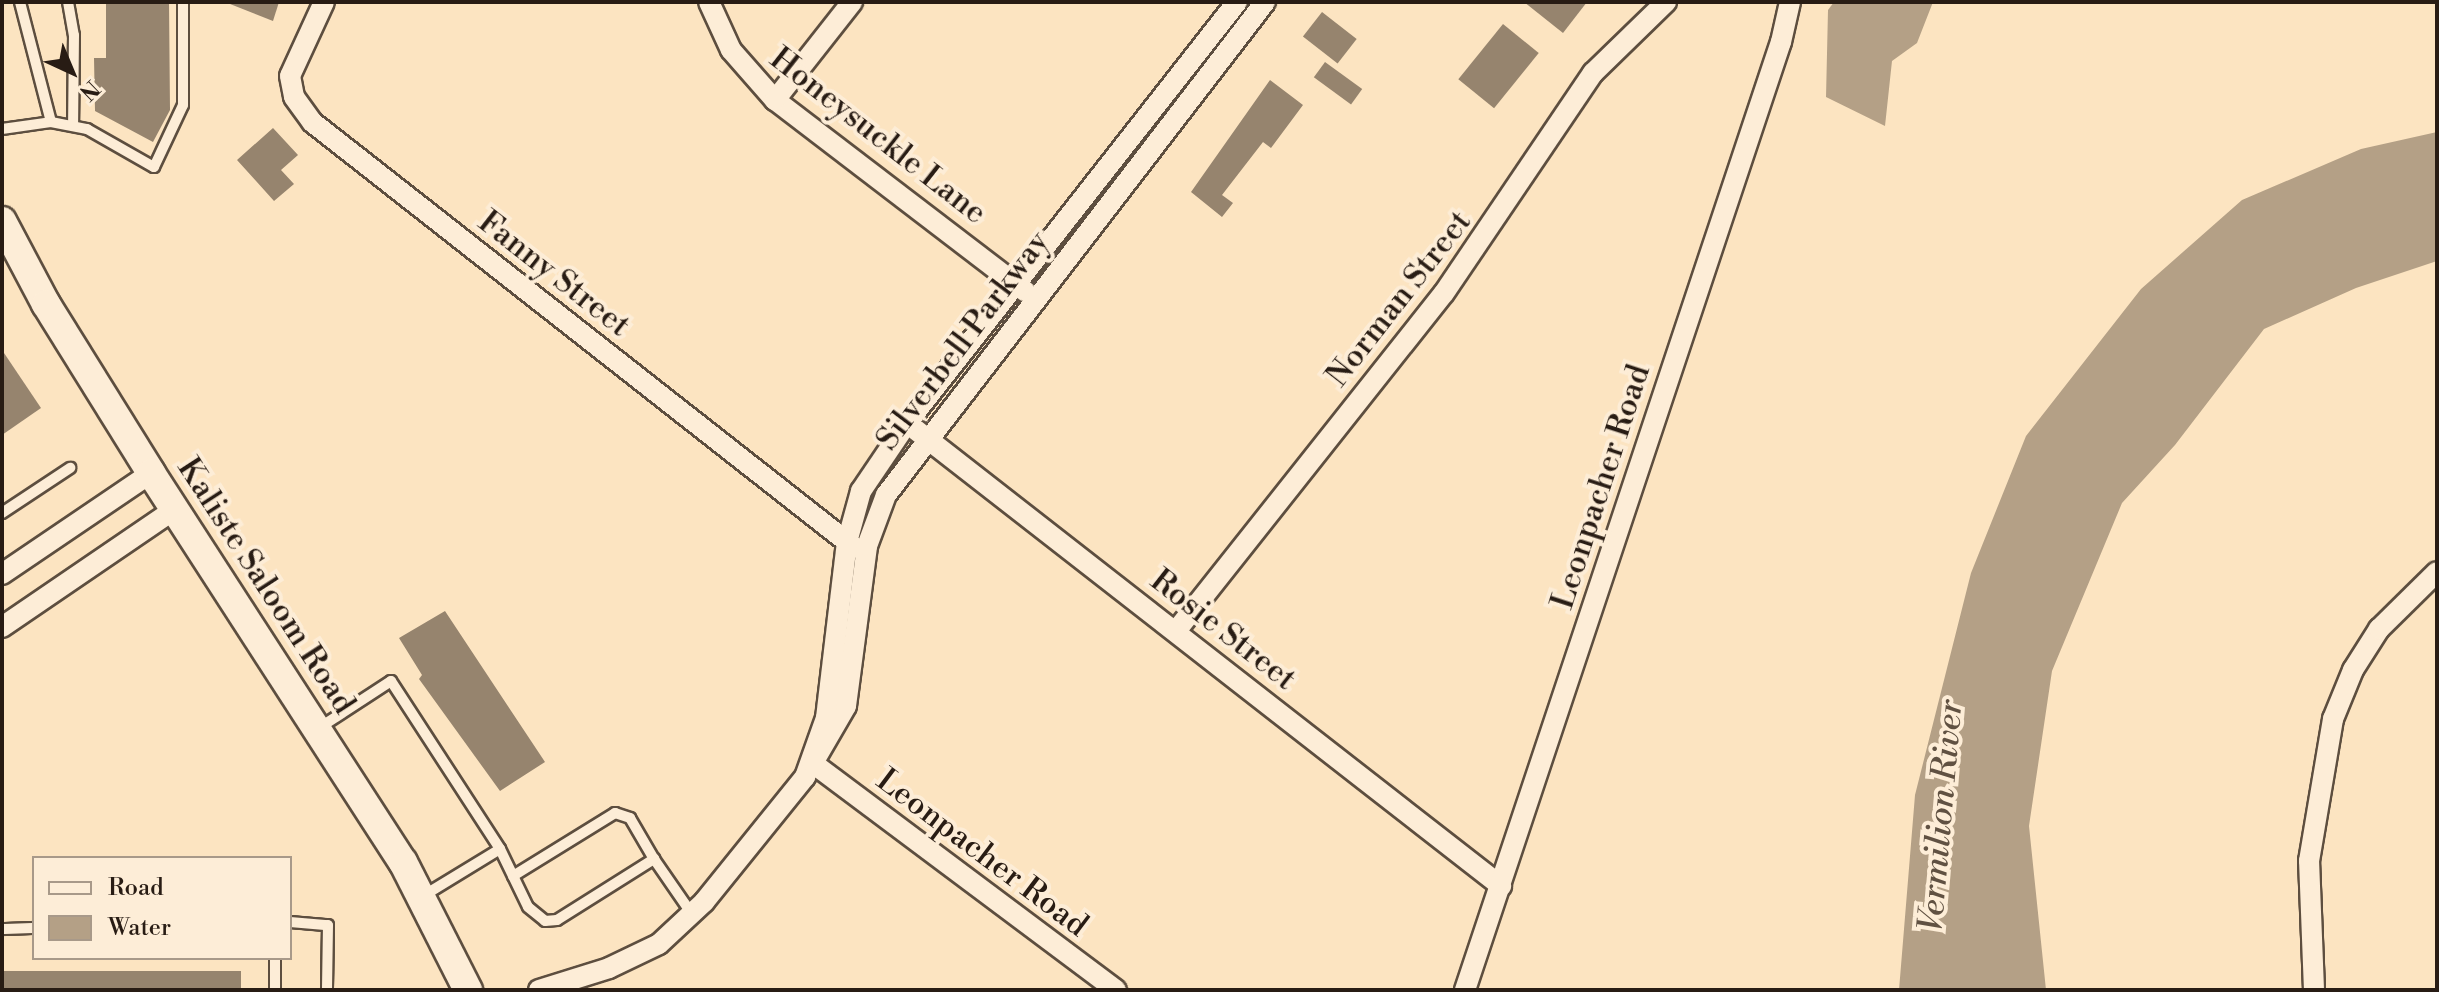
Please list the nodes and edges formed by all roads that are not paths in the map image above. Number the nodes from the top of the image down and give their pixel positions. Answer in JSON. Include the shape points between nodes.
{"nodes":[{"id":1,"x":20,"y":2,"type":"edge"},
{"id":2,"x":68,"y":2,"type":"edge"},
{"id":3,"x":183,"y":2,"type":"edge"},
{"id":4,"x":324,"y":2,"type":"edge"},
{"id":5,"x":709,"y":2,"type":"edge"},
{"id":6,"x":852,"y":2,"type":"edge"},
{"id":7,"x":1237,"y":2,"type":"edge"},
{"id":8,"x":1265,"y":2,"type":"edge"},
{"id":9,"x":1666,"y":2,"type":"edge"},
{"id":10,"x":1790,"y":2,"type":"edge"},
{"id":11,"x":775,"y":100,"type":"junction"},
{"id":12,"x":51,"y":122,"type":"junction"},
{"id":13,"x":73,"y":126,"type":"junction"},
{"id":14,"x":2,"y":129,"type":"edge"},
{"id":15,"x":2,"y":221,"type":"edge"},
{"id":16,"x":9,"y":252,"type":"edge"},
{"id":17,"x":1025,"y":291,"type":"junction"},
{"id":18,"x":907,"y":423,"type":"junction"},
{"id":19,"x":925,"y":437,"type":"junction"},
{"id":20,"x":70,"y":468,"type":"dead end"},
{"id":21,"x":151,"y":473,"type":"junction"},
{"id":22,"x":175,"y":509,"type":"junction"},
{"id":23,"x":2,"y":513,"type":"edge"},
{"id":24,"x":847,"y":542,"type":"junction"},
{"id":25,"x":865,"y":555,"type":"junction"},
{"id":26,"x":2437,"y":572,"type":"edge"},
{"id":27,"x":2,"y":574,"type":"edge"},
{"id":28,"x":2,"y":627,"type":"edge"},
{"id":29,"x":1176,"y":631,"type":"junction"},
{"id":30,"x":319,"y":728,"type":"junction"},
{"id":31,"x":813,"y":763,"type":"junction"},
{"id":32,"x":500,"y":849,"type":"junction"},
{"id":33,"x":654,"y":859,"type":"junction"},
{"id":34,"x":513,"y":876,"type":"junction"},
{"id":35,"x":1501,"y":886,"type":"junction"},
{"id":36,"x":423,"y":896,"type":"junction"},
{"id":37,"x":692,"y":914,"type":"junction"},
{"id":38,"x":292,"y":922,"type":"edge"},
{"id":39,"x":32,"y":928,"type":"edge"},
{"id":40,"x":2,"y":929,"type":"edge"},
{"id":41,"x":275,"y":960,"type":"edge"},
{"id":42,"x":275,"y":990,"type":"edge"},
{"id":43,"x":327,"y":990,"type":"edge"},
{"id":44,"x":468,"y":990,"type":"edge"},
{"id":45,"x":539,"y":990,"type":"edge"},
{"id":46,"x":1116,"y":990,"type":"edge"},
{"id":47,"x":1465,"y":990,"type":"edge"},
{"id":48,"x":2314,"y":990,"type":"edge"}],
"edges":[{"from":1,"to":12,"type":"lane"},
{"from":2,"to":13,"type":"lane","via":[[74,35]]},
{"from":3,"to":13,"type":"lane","via":[[183,105],[154,167]]},
{"from":4,"to":24,"type":"street","name":"Fanny Street","via":[[290,76],[294,97],[312,122]]},
{"from":5,"to":11,"type":"street","name":"Honeysuckle Lane","via":[[731,50]]},
{"from":6,"to":11,"type":"street"},
{"from":7,"to":17,"type":"street","name":"Silverbell Parkway"},
{"from":8,"to":17,"type":"street","name":"Silverbell Parkway"},
{"from":9,"to":29,"type":"street","name":"Norman Street","via":[[1593,73],[1444,293]]},
{"from":10,"to":35,"type":"street","name":"Leonpacher Road"},
{"from":11,"to":17,"type":"street","name":"Honeysuckle Lane"},
{"from":12,"to":13,"type":"lane"},
{"from":12,"to":14,"type":"lane"},
{"from":15,"to":16,"type":"main road","name":"Kaliste Saloom Road"},
{"from":16,"to":21,"type":"main road","name":"Kaliste Saloom Road"},
{"from":17,"to":18,"type":"street","name":"Silverbell Parkway"},
{"from":17,"to":19,"type":"street","name":"Silverbell Parkway"},
{"from":18,"to":19,"type":"street","name":"Rosie Street"},
{"from":18,"to":24,"type":"street","name":"Silverbell Parkway","via":[[861,491]]},
{"from":19,"to":25,"type":"street","name":"Silverbell Parkway","via":[[886,495]]},
{"from":19,"to":29,"type":"street","name":"Rosie Street"},
{"from":20,"to":23,"type":"lane"},
{"from":21,"to":22,"type":"main road","name":"Kaliste Saloom Road"},
{"from":21,"to":27,"type":"street"},
{"from":22,"to":28,"type":"street"},
{"from":22,"to":30,"type":"main road","name":"Kaliste Saloom Road"},
{"from":24,"to":25,"type":"street","name":"Fanny Street"},
{"from":24,"to":31,"type":"street","name":"Silverbell Parkway","via":[[830,693]]},
{"from":25,"to":31,"type":"street","name":"Silverbell Parkway","via":[[846,706]]},
{"from":26,"to":48,"type":"street","via":[[2379,629],[2353,670],[2333,719],[2309,861]]},
{"from":29,"to":35,"type":"street","name":"Rosie Street"},
{"from":30,"to":32,"type":"lane","via":[[391,681]]},
{"from":30,"to":36,"type":"main road","name":"Kaliste Saloom Road"},
{"from":31,"to":37,"type":"street","name":"Silverbell Parkway"},
{"from":31,"to":46,"type":"street","name":"Leonpacher Road"},
{"from":32,"to":34,"type":"lane"},
{"from":32,"to":36,"type":"lane"},
{"from":33,"to":34,"type":"lane","via":[[557,920],[536,916]]},
{"from":33,"to":34,"type":"lane","via":[[630,818],[615,813]]},
{"from":33,"to":37,"type":"lane"},
{"from":35,"to":47,"type":"street","name":"Leonpacher Road"},
{"from":36,"to":44,"type":"main road","name":"Kaliste Saloom Road"},
{"from":37,"to":45,"type":"street","name":"Silverbell Parkway","via":[[634,958]]},
{"from":38,"to":43,"type":"lane","via":[[328,925]]},
{"from":39,"to":40,"type":"lane"},
{"from":41,"to":42,"type":"lane"}]}
